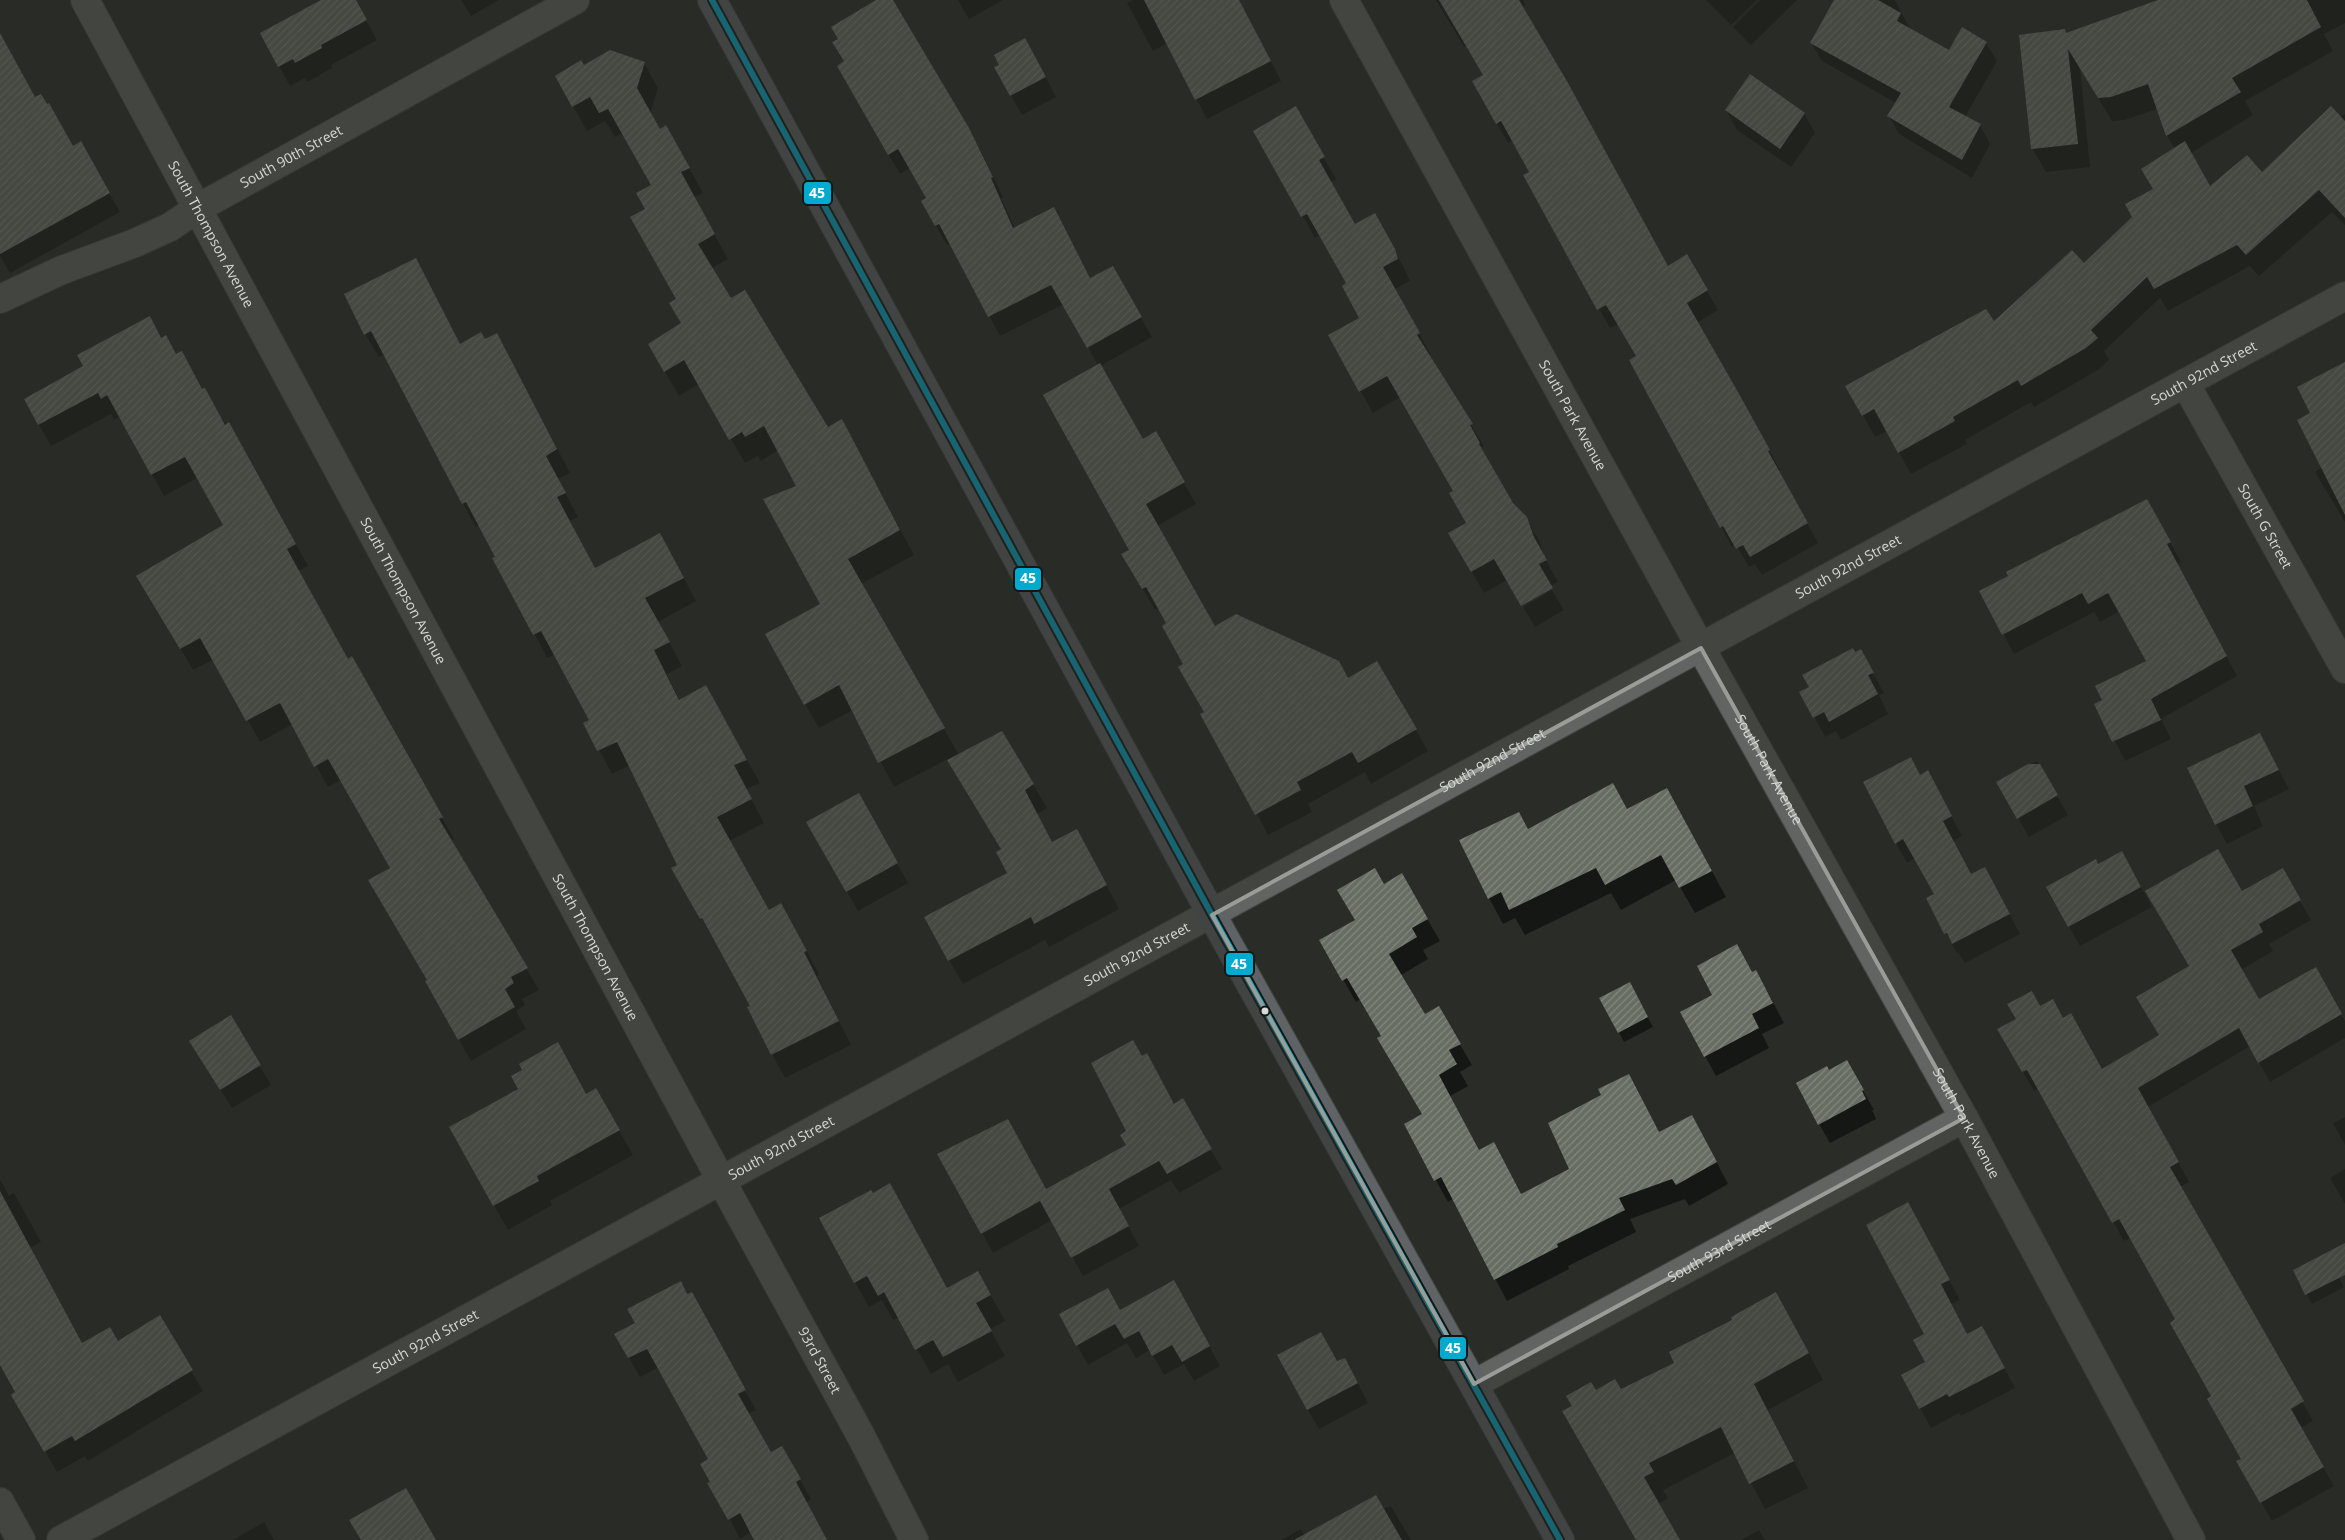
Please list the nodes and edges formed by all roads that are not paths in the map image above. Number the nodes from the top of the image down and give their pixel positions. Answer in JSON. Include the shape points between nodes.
{"nodes":[{"id":1,"x":85,"y":0,"type":"edge"},
{"id":2,"x":575,"y":0,"type":"edge"},
{"id":3,"x":712,"y":0,"type":"edge"},
{"id":4,"x":1344,"y":0,"type":"edge"},
{"id":5,"x":198,"y":208,"type":"junction"},
{"id":6,"x":2345,"y":296,"type":"edge"},
{"id":7,"x":0,"y":299,"type":"edge"},
{"id":8,"x":2185,"y":383,"type":"junction"},
{"id":9,"x":1700,"y":648,"type":"junction"},
{"id":10,"x":2345,"y":669,"type":"edge"},
{"id":11,"x":1212,"y":915,"type":"junction"},
{"id":12,"x":1964,"y":1118,"type":"junction"},
{"id":13,"x":722,"y":1182,"type":"junction"},
{"id":14,"x":1474,"y":1384,"type":"junction"},
{"id":15,"x":0,"y":1502,"type":"edge"},
{"id":16,"x":21,"y":1540,"type":"edge"},
{"id":17,"x":60,"y":1540,"type":"edge"},
{"id":18,"x":914,"y":1540,"type":"edge"},
{"id":19,"x":1560,"y":1540,"type":"edge"},
{"id":20,"x":2191,"y":1540,"type":"edge"}],
"edges":[{"from":1,"to":5,"type":"street","name":"South Thompson Avenue"},
{"from":2,"to":5,"type":"street","name":"South 90th Street"},
{"from":3,"to":11,"type":"main road"},
{"from":4,"to":9,"type":"street","name":"South Park Avenue"},
{"from":5,"to":7,"type":"street","name":"South 90th Street","via":[[170,228],[62,270]]},
{"from":5,"to":13,"type":"street","name":"South Thompson Avenue"},
{"from":6,"to":8,"type":"street","name":"South 92nd Street"},
{"from":8,"to":9,"type":"street","name":"South 92nd Street"},
{"from":8,"to":10,"type":"street","name":"South G Street"},
{"from":9,"to":11,"type":"street","name":"South 92nd Street"},
{"from":9,"to":12,"type":"street","name":"South Park Avenue"},
{"from":11,"to":13,"type":"street","name":"South 92nd Street"},
{"from":11,"to":14,"type":"main road"},
{"from":12,"to":14,"type":"street","name":"South 93rd Street"},
{"from":12,"to":20,"type":"street","name":"South Park Avenue"},
{"from":13,"to":17,"type":"street","name":"South 92nd Street"},
{"from":13,"to":18,"type":"street","name":"93rd Street","via":[[857,1428]]},
{"from":14,"to":19,"type":"main road"},
{"from":15,"to":16,"type":"street"}]}
